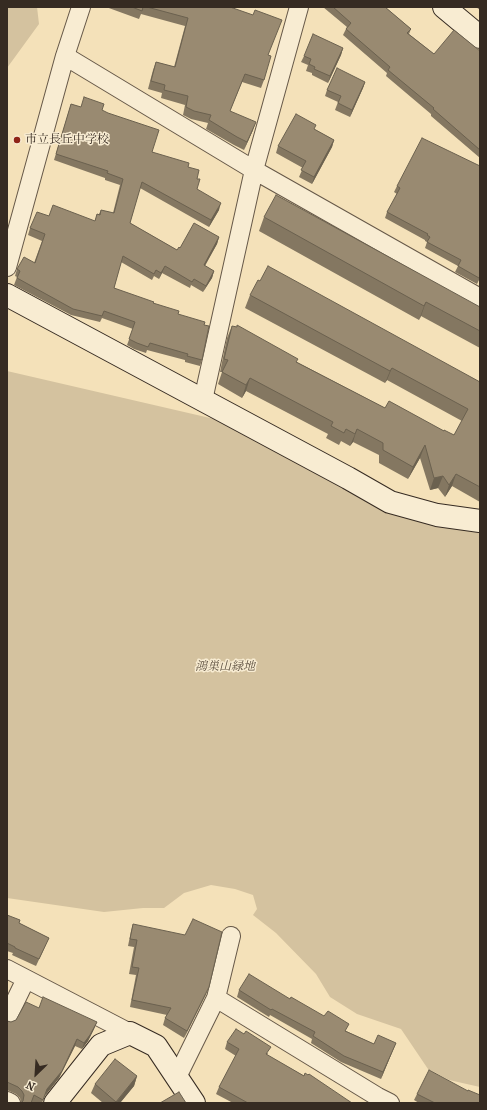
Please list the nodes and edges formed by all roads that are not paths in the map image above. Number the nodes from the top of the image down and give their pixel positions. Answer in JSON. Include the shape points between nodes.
{"nodes":[{"id":1,"x":81,"y":7,"type":"edge"},
{"id":2,"x":299,"y":7,"type":"edge"},
{"id":3,"x":444,"y":7,"type":"edge"},
{"id":4,"x":480,"y":37,"type":"edge"},
{"id":5,"x":65,"y":56,"type":"junction"},
{"id":6,"x":254,"y":170,"type":"junction"},
{"id":7,"x":7,"y":267,"type":"edge"},
{"id":8,"x":7,"y":294,"type":"edge"},
{"id":9,"x":480,"y":298,"type":"edge"},
{"id":10,"x":203,"y":400,"type":"junction"},
{"id":11,"x":480,"y":521,"type":"edge"},
{"id":12,"x":231,"y":936,"type":"dead end"},
{"id":13,"x":7,"y":969,"type":"edge"},
{"id":14,"x":26,"y":979,"type":"junction"},
{"id":15,"x":216,"y":998,"type":"junction"},
{"id":16,"x":7,"y":1018,"type":"edge"},
{"id":17,"x":130,"y":1033,"type":"junction"},
{"id":18,"x":177,"y":1077,"type":"junction"},
{"id":19,"x":7,"y":1101,"type":"edge"},
{"id":20,"x":381,"y":1101,"type":"edge"},
{"id":21,"x":11,"y":1103,"type":"edge"},
{"id":22,"x":55,"y":1103,"type":"edge"},
{"id":23,"x":194,"y":1103,"type":"edge"}],
"edges":[{"from":1,"to":5,"type":"street"},
{"from":2,"to":6,"type":"street"},
{"from":3,"to":4,"type":"street"},
{"from":5,"to":6,"type":"street"},
{"from":5,"to":7,"type":"street"},
{"from":6,"to":9,"type":"street"},
{"from":6,"to":10,"type":"street"},
{"from":8,"to":10,"type":"street"},
{"from":10,"to":11,"type":"street","via":[[390,502],[437,515]]},
{"from":12,"to":15,"type":"street"},
{"from":13,"to":14,"type":"street"},
{"from":14,"to":16,"type":"street"},
{"from":14,"to":17,"type":"street"},
{"from":15,"to":18,"type":"street"},
{"from":15,"to":20,"type":"street"},
{"from":17,"to":18,"type":"street","via":[[156,1046]]},
{"from":17,"to":22,"type":"street","via":[[101,1045]]},
{"from":18,"to":23,"type":"street"},
{"from":19,"to":21,"type":"street"}]}
